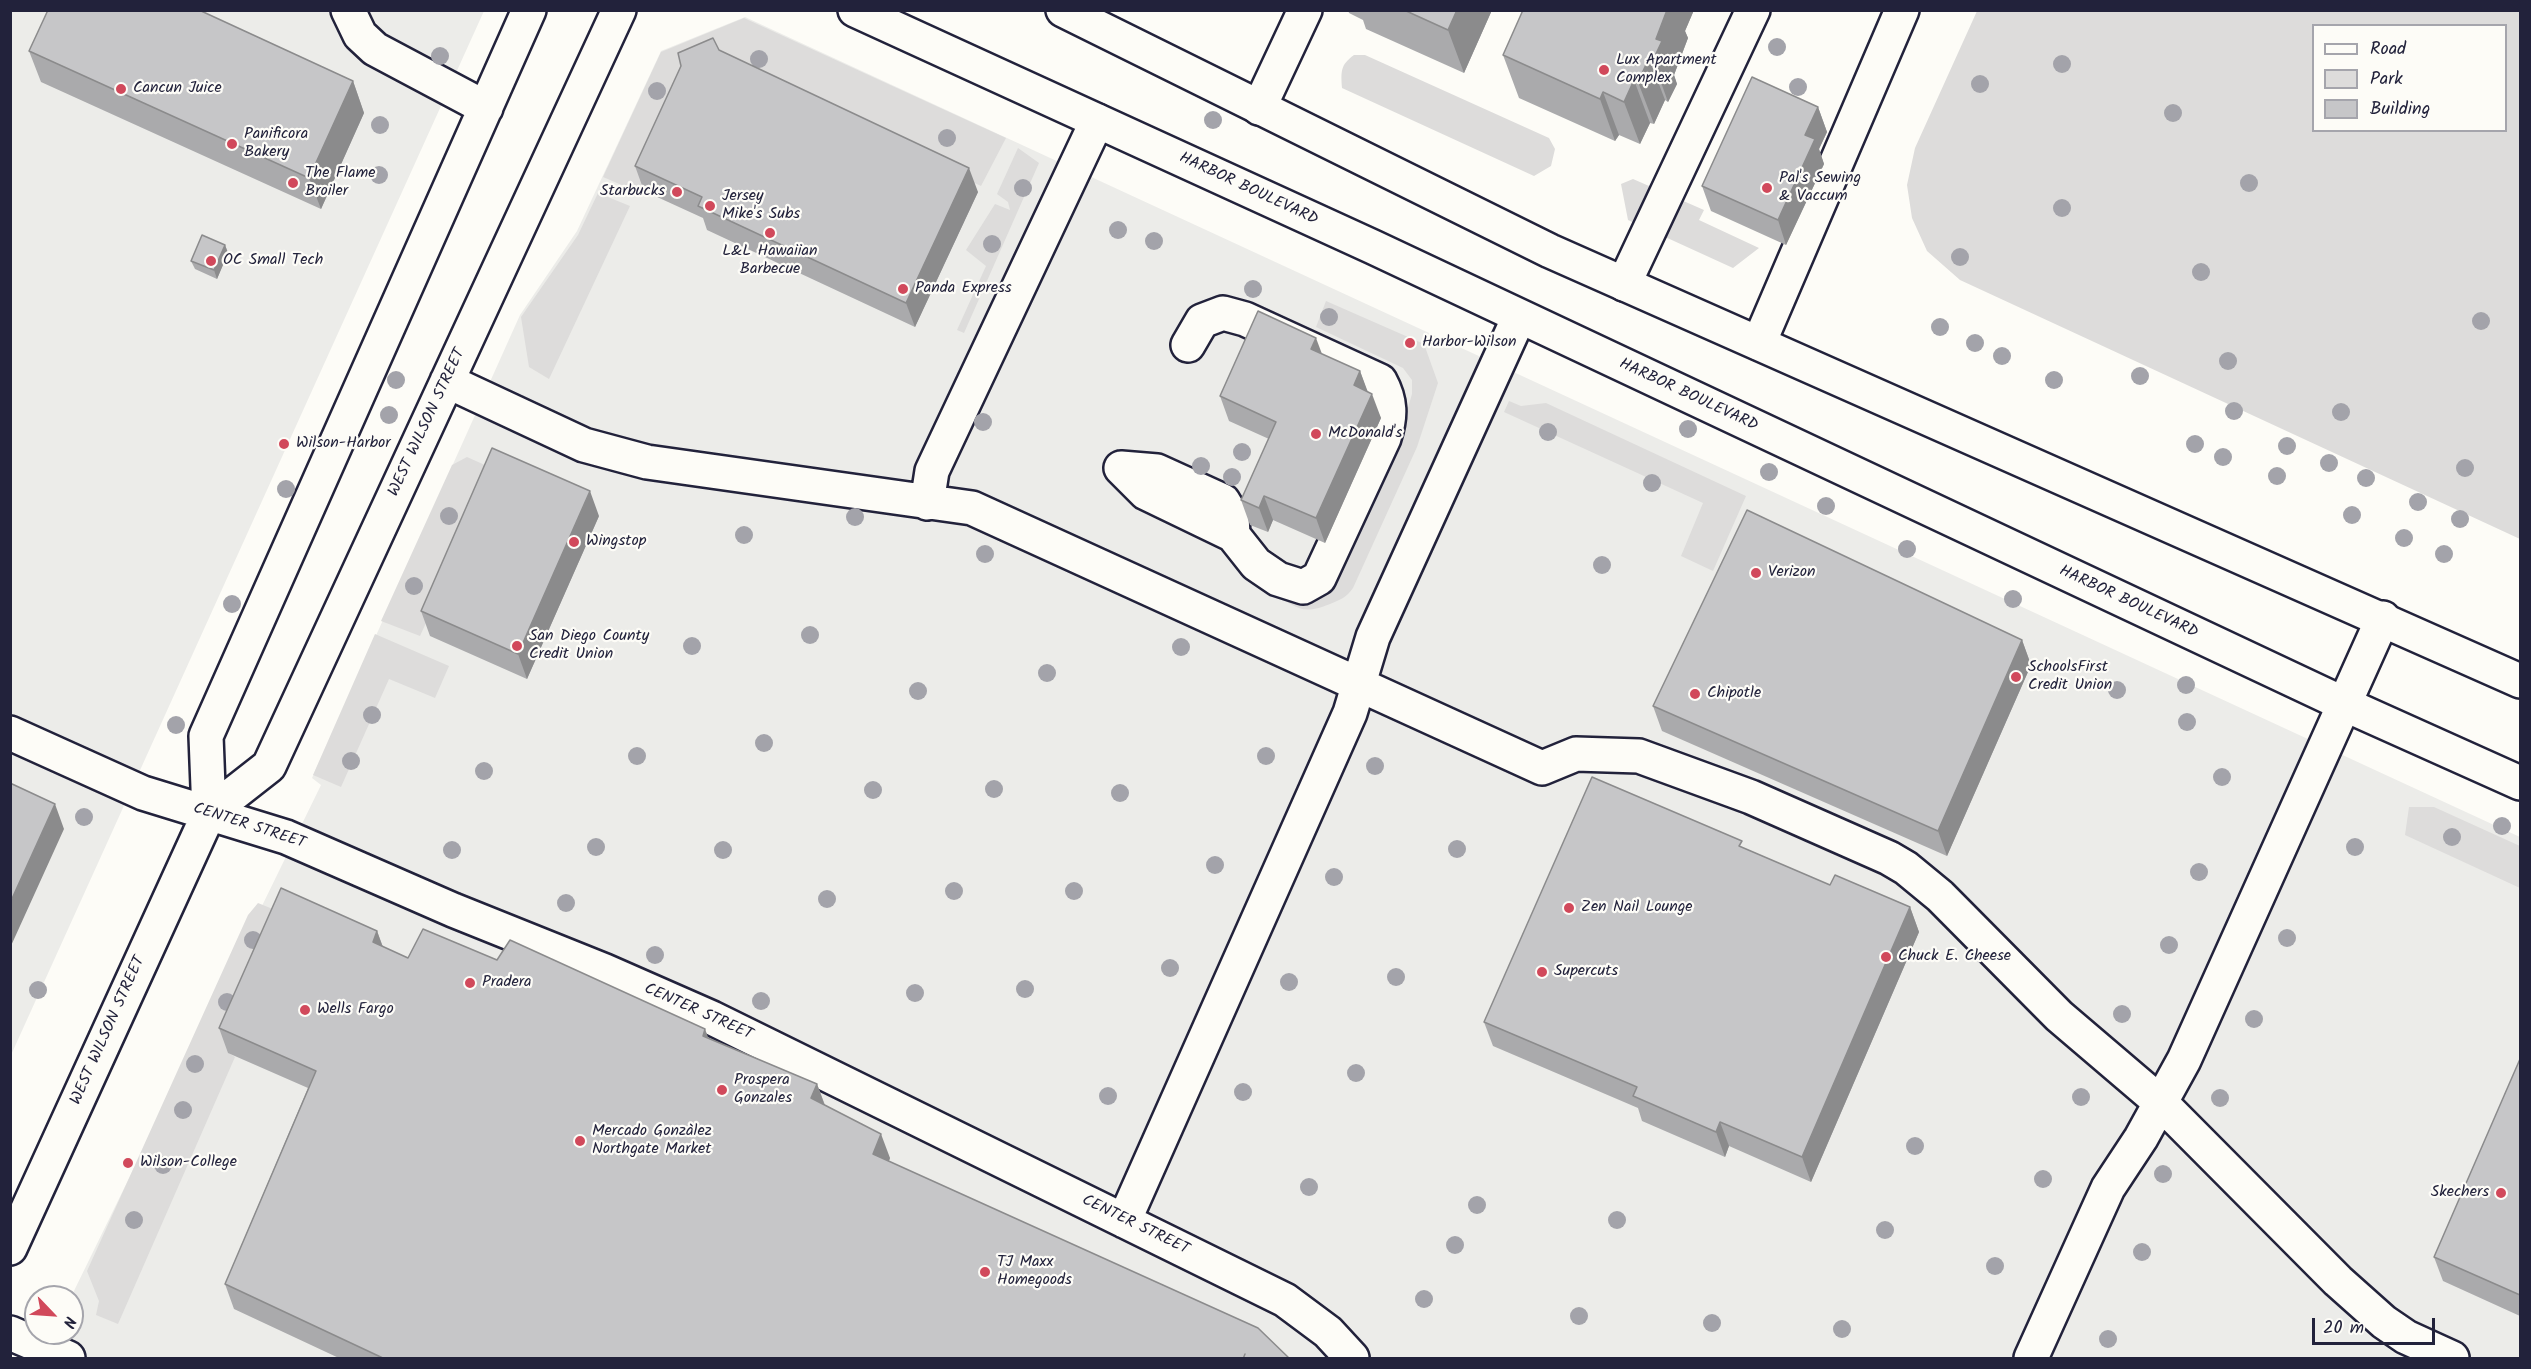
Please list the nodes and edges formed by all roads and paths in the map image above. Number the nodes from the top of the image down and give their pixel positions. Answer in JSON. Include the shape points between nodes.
{"nodes":[{"id":1,"x":348,"y":10,"type":"edge"},
{"id":2,"x":529,"y":10,"type":"edge"},
{"id":3,"x":619,"y":10,"type":"edge"},
{"id":4,"x":855,"y":10,"type":"edge"},
{"id":5,"x":1063,"y":10,"type":"edge"},
{"id":6,"x":1305,"y":10,"type":"edge"},
{"id":7,"x":1753,"y":10,"type":"edge"},
{"id":8,"x":1902,"y":10,"type":"edge"},
{"id":9,"x":1109,"y":20,"type":"edge"},
{"id":10,"x":486,"y":108,"type":"junction"},
{"id":11,"x":1259,"y":108,"type":"junction"},
{"id":12,"x":1097,"y":121,"type":"junction"},
{"id":13,"x":1624,"y":284,"type":"junction"},
{"id":14,"x":1518,"y":317,"type":"junction"},
{"id":15,"x":1759,"y":343,"type":"junction"},
{"id":16,"x":1188,"y":345,"type":"dead end"},
{"id":17,"x":447,"y":381,"type":"junction"},
{"id":18,"x":1121,"y":468,"type":"dead end"},
{"id":19,"x":927,"y":503,"type":"junction"},
{"id":20,"x":2383,"y":618,"type":"junction"},
{"id":21,"x":2520,"y":681,"type":"edge"},
{"id":22,"x":1359,"y":684,"type":"junction"},
{"id":23,"x":2344,"y":704,"type":"junction"},
{"id":24,"x":10,"y":733,"type":"edge"},
{"id":25,"x":2520,"y":783,"type":"edge"},
{"id":26,"x":208,"y":813,"type":"junction"},
{"id":27,"x":2161,"y":1103,"type":"junction"},
{"id":28,"x":1124,"y":1221,"type":"junction"},
{"id":29,"x":10,"y":1248,"type":"edge"},
{"id":30,"x":10,"y":1333,"type":"edge"},
{"id":31,"x":68,"y":1359,"type":"edge"},
{"id":32,"x":1352,"y":1359,"type":"edge"},
{"id":33,"x":2031,"y":1359,"type":"edge"},
{"id":34,"x":2452,"y":1359,"type":"edge"}],
"edges":[{"from":1,"to":10,"type":"main road","via":[[360,35],[375,48]]},
{"from":2,"to":10,"type":"main road","name":"WEST WILSON STREET"},
{"from":3,"to":17,"type":"main road","name":"WEST WILSON STREET"},
{"from":4,"to":12,"type":"main road","name":"HARBOR BOULEVARD"},
{"from":5,"to":9,"type":"main road"},
{"from":6,"to":11,"type":"main road"},
{"from":7,"to":13,"type":"main road"},
{"from":8,"to":15,"type":"main road"},
{"from":9,"to":11,"type":"main road"},
{"from":10,"to":26,"type":"main road","name":"WEST WILSON STREET","via":[[206,736]]},
{"from":11,"to":13,"type":"main road"},
{"from":12,"to":14,"type":"main road","name":"HARBOR BOULEVARD"},
{"from":12,"to":19,"type":"main road","via":[[932,471]]},
{"from":13,"to":15,"type":"main road"},
{"from":14,"to":22,"type":"main road","via":[[1373,637]]},
{"from":14,"to":23,"type":"main road","name":"HARBOR BOULEVARD"},
{"from":15,"to":20,"type":"main road"},
{"from":16,"to":18,"type":"main road","via":[[1202,321],[1223,313],[1245,319],[1380,381],[1388,396],[1390,420],[1319,578],[1303,587],[1278,579],[1256,564],[1233,535],[1146,493]]},
{"from":17,"to":19,"type":"main road","via":[[584,445],[647,462]]},
{"from":17,"to":26,"type":"main road","name":"WEST WILSON STREET","via":[[269,766]]},
{"from":19,"to":22,"type":"main road","via":[[972,508]]},
{"from":20,"to":21,"type":"main road"},
{"from":20,"to":23,"type":"main road"},
{"from":22,"to":27,"type":"main road","via":[[1542,768],[1576,754],[1638,756],[1751,797],[1889,858],[1940,896],[2059,1016]]},
{"from":22,"to":28,"type":"main road","via":[[1350,713]]},
{"from":23,"to":25,"type":"main road","name":"HARBOR BOULEVARD"},
{"from":23,"to":27,"type":"main road"},
{"from":24,"to":26,"type":"main road","name":"CENTER STREET","via":[[143,793]]},
{"from":26,"to":28,"type":"main road","name":"CENTER STREET","via":[[286,837],[712,1018]]},
{"from":26,"to":29,"type":"main road","name":"WEST WILSON STREET"},
{"from":27,"to":33,"type":"main road","via":[[2108,1188]]},
{"from":27,"to":34,"type":"main road","via":[[2384,1322]]},
{"from":28,"to":32,"type":"main road","name":"CENTER STREET","via":[[1286,1300],[1328,1332]]},
{"from":30,"to":31,"type":"main road"}]}
